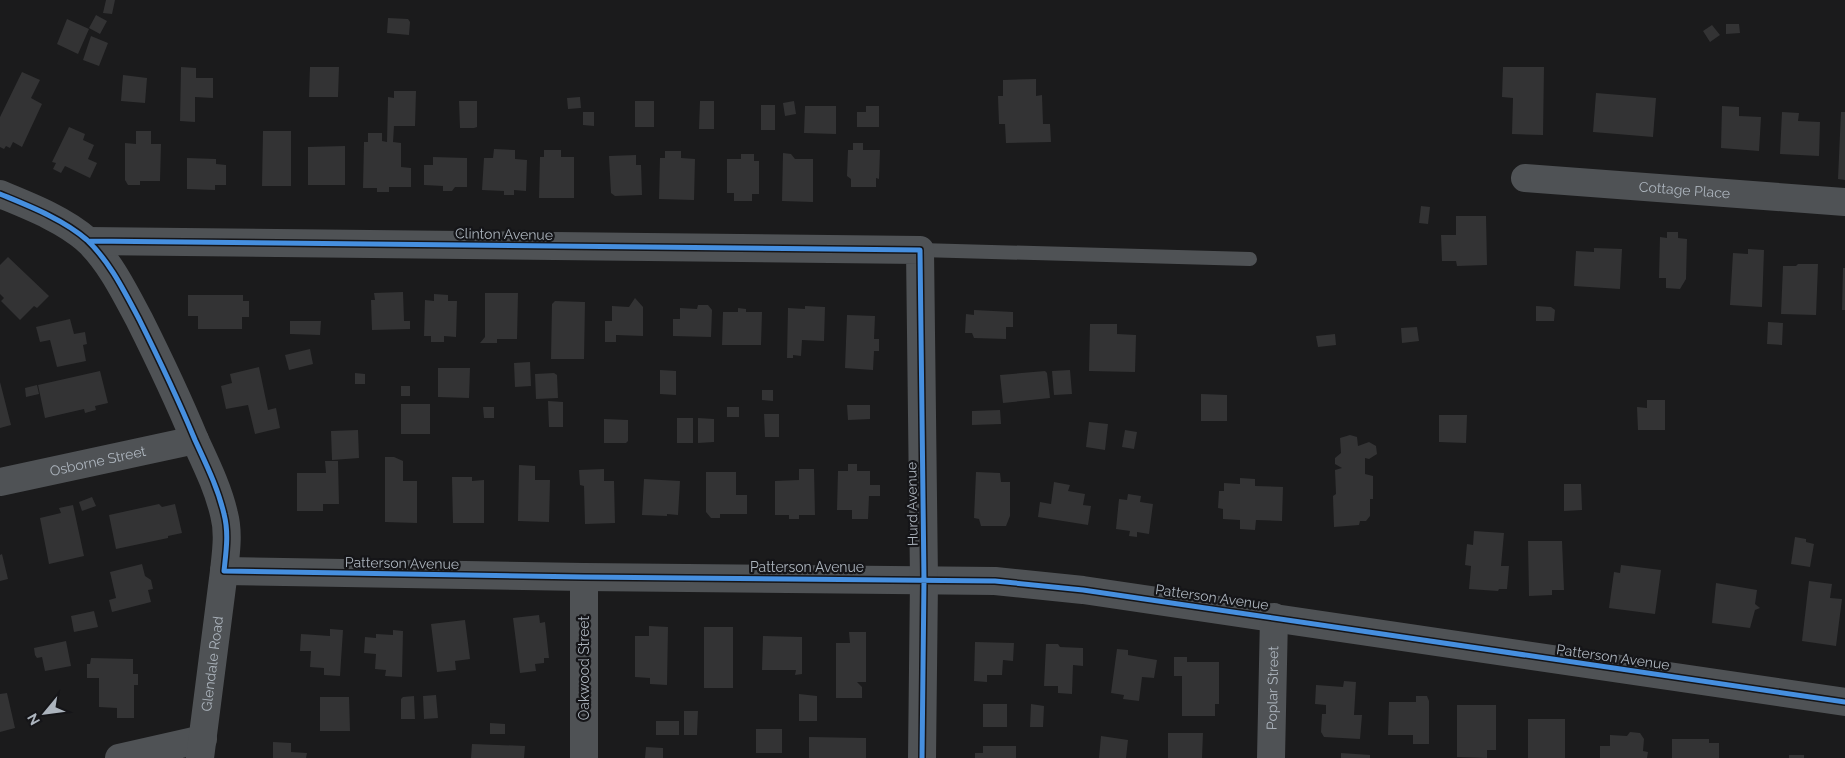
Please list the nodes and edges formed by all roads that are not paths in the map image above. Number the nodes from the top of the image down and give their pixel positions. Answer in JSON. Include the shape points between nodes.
{"nodes":[{"id":1,"x":1525,"y":178,"type":"dead end"},
{"id":2,"x":0,"y":194,"type":"edge"},
{"id":3,"x":1845,"y":202,"type":"edge"},
{"id":4,"x":88,"y":241,"type":"junction"},
{"id":5,"x":920,"y":250,"type":"junction"},
{"id":6,"x":1250,"y":259,"type":"dead end"},
{"id":7,"x":195,"y":440,"type":"junction"},
{"id":8,"x":0,"y":482,"type":"edge"},
{"id":9,"x":224,"y":571,"type":"junction"},
{"id":10,"x":584,"y":577,"type":"junction"},
{"id":11,"x":924,"y":580,"type":"junction"},
{"id":12,"x":1274,"y":617,"type":"junction"},
{"id":13,"x":1845,"y":702,"type":"edge"},
{"id":14,"x":202,"y":748,"type":"edge"},
{"id":15,"x":119,"y":758,"type":"edge"},
{"id":16,"x":584,"y":758,"type":"edge"},
{"id":17,"x":922,"y":758,"type":"edge"},
{"id":18,"x":1271,"y":758,"type":"edge"}],
"edges":[{"from":1,"to":3,"type":"street","name":"Cottage Place"},
{"from":2,"to":4,"type":"street","via":[[69,227]]},
{"from":4,"to":5,"type":"street","name":"Clinton Avenue"},
{"from":4,"to":7,"type":"street","via":[[104,258],[129,301],[176,394]]},
{"from":5,"to":6,"type":"lane"},
{"from":5,"to":11,"type":"street","name":"Hurd Avenue"},
{"from":7,"to":8,"type":"street","name":"Osborne Street"},
{"from":7,"to":9,"type":"street","via":[[224,516],[227,544]]},
{"from":9,"to":10,"type":"street","name":"Patterson Avenue"},
{"from":9,"to":14,"type":"street","name":"Glendale Road"},
{"from":10,"to":11,"type":"street","name":"Patterson Avenue"},
{"from":10,"to":16,"type":"street","name":"Oakwood Street"},
{"from":11,"to":12,"type":"street","name":"Patterson Avenue","via":[[995,581],[1083,590]]},
{"from":11,"to":17,"type":"street","name":"Hurd Avenue"},
{"from":12,"to":13,"type":"street","name":"Patterson Avenue"},
{"from":12,"to":18,"type":"street","name":"Poplar Street"},
{"from":14,"to":15,"type":"street"}]}
